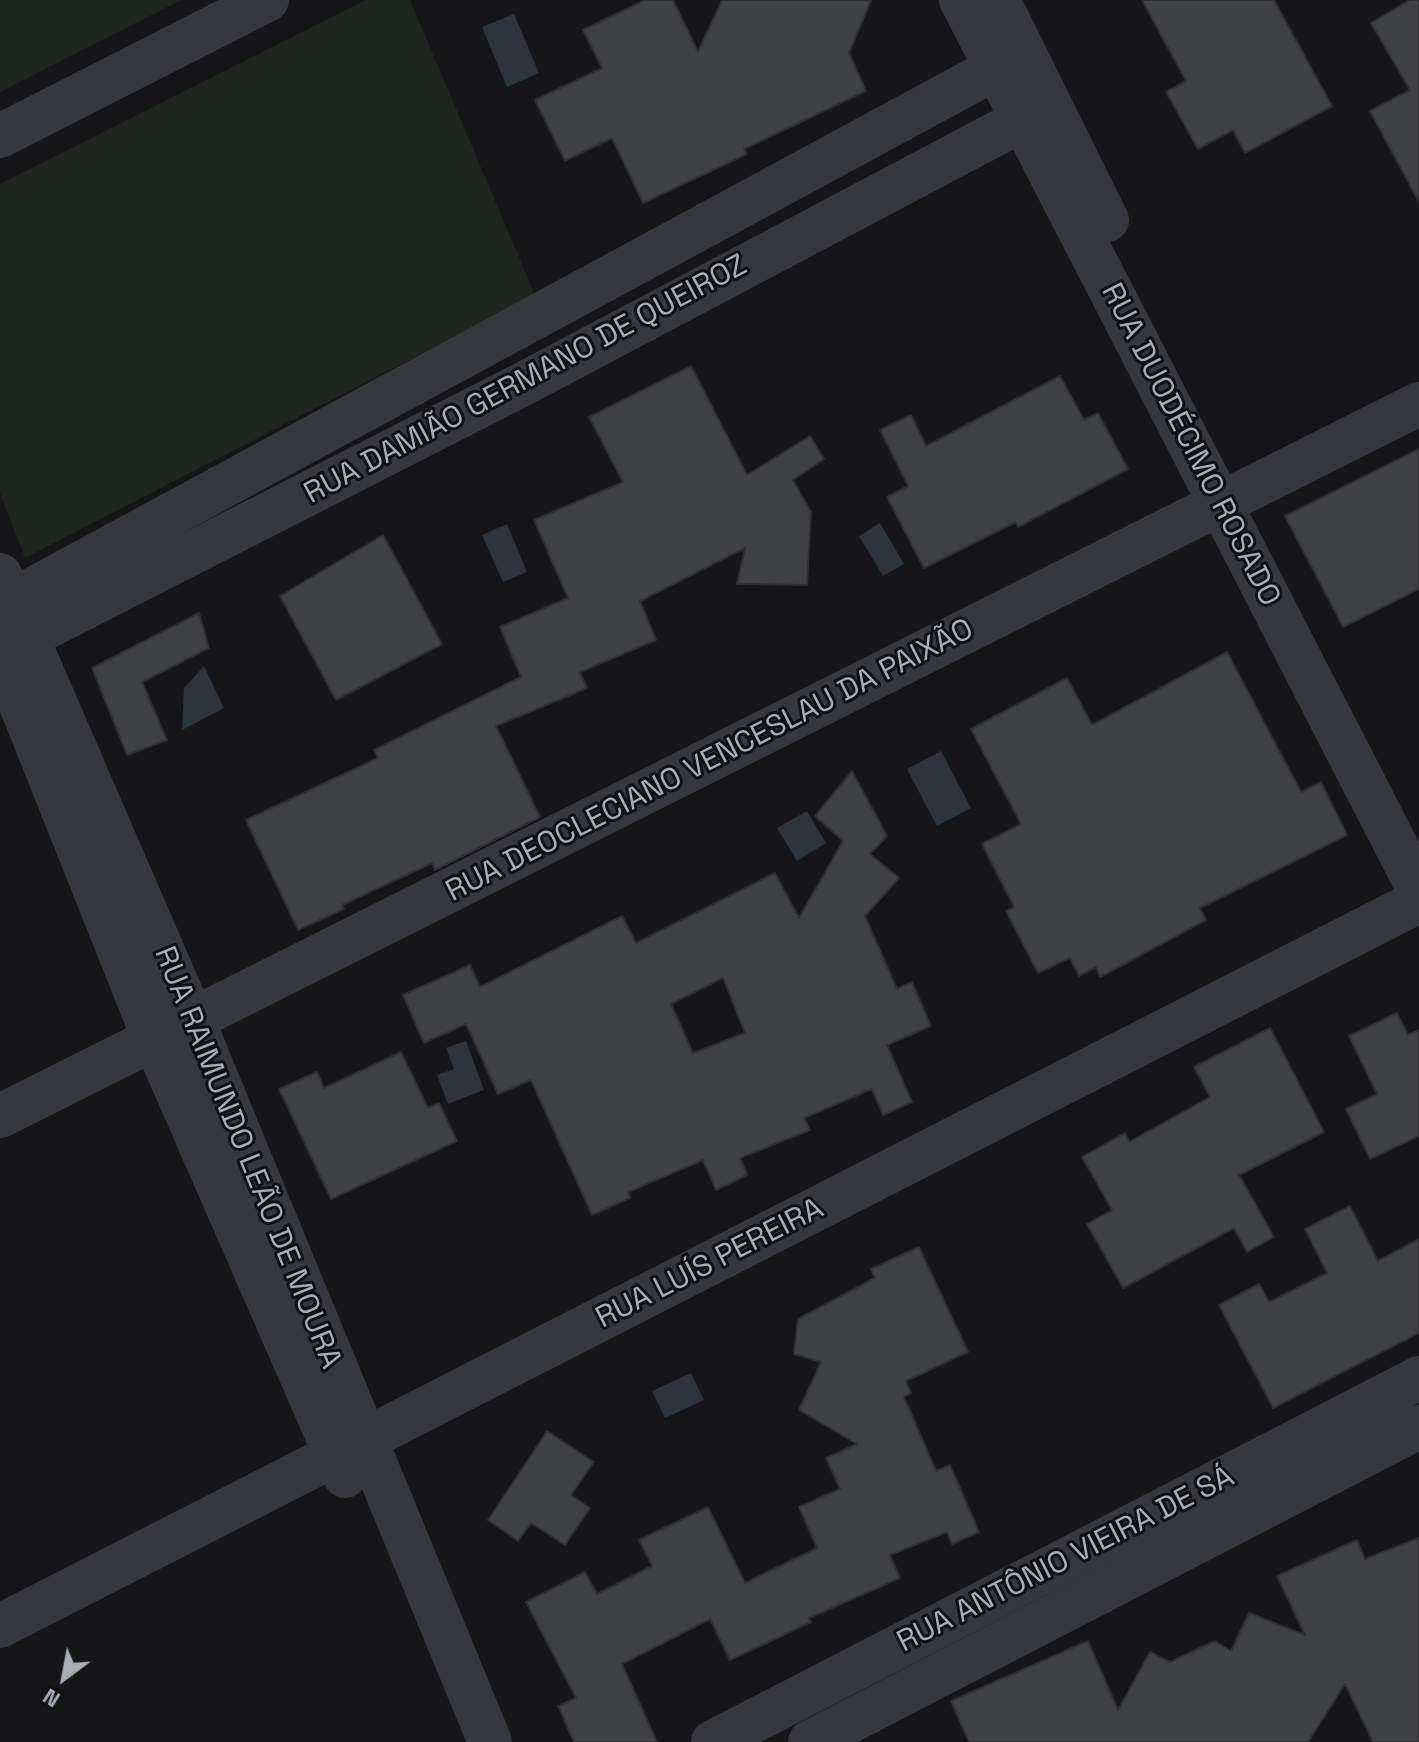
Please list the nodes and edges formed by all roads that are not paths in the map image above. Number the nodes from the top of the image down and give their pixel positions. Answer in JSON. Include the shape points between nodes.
{"nodes":[{"id":1,"x":267,"y":0,"type":"edge"},
{"id":2,"x":961,"y":0,"type":"edge"},
{"id":3,"x":998,"y":0,"type":"edge"},
{"id":4,"x":1009,"y":60,"type":"junction"},
{"id":5,"x":1036,"y":114,"type":"junction"},
{"id":6,"x":0,"y":136,"type":"edge"},
{"id":7,"x":1419,"y":404,"type":"edge"},
{"id":8,"x":1233,"y":499,"type":"junction"},
{"id":9,"x":6,"y":621,"type":"edge"},
{"id":10,"x":1419,"y":831,"type":"edge"},
{"id":11,"x":1419,"y":890,"type":"edge"},
{"id":12,"x":1419,"y":901,"type":"edge"},
{"id":13,"x":193,"y":1021,"type":"junction"},
{"id":14,"x":155,"y":1041,"type":"junction"},
{"id":15,"x":0,"y":1116,"type":"edge"},
{"id":16,"x":1419,"y":1378,"type":"edge"},
{"id":17,"x":1419,"y":1427,"type":"edge"},
{"id":18,"x":350,"y":1448,"type":"junction"},
{"id":19,"x":0,"y":1626,"type":"edge"},
{"id":20,"x":457,"y":1742,"type":"edge"},
{"id":21,"x":490,"y":1742,"type":"edge"},
{"id":22,"x":713,"y":1742,"type":"edge"},
{"id":23,"x":810,"y":1742,"type":"edge"}],
"edges":[{"from":1,"to":6,"type":"street"},
{"from":2,"to":4,"type":"street","name":"RUA DUODÉCIMO ROSADO"},
{"from":3,"to":4,"type":"street","name":"RUA DUODÉCIMO ROSADO"},
{"from":4,"to":5,"type":"street","name":"RUA DUODÉCIMO ROSADO"},
{"from":4,"to":9,"type":"street","name":"RUA DAMIÃO GERMANO DE QUEIROZ"},
{"from":5,"to":8,"type":"street","name":"RUA DUODÉCIMO ROSADO"},
{"from":5,"to":9,"type":"street","name":"RUA DAMIÃO GERMANO DE QUEIROZ","via":[[511,390]]},
{"from":7,"to":8,"type":"street","name":"RUA DEOCLECIANO VENCESLAU DA PAIXÃO"},
{"from":8,"to":10,"type":"street","name":"RUA DUODÉCIMO ROSADO"},
{"from":8,"to":11,"type":"street","name":"RUA DUODÉCIMO ROSADO"},
{"from":8,"to":13,"type":"street","name":"RUA DEOCLECIANO VENCESLAU DA PAIXÃO"},
{"from":9,"to":13,"type":"street","name":"RUA RAIMUNDO LEÃO DE MOURA"},
{"from":9,"to":14,"type":"street","name":"RUA RAIMUNDO LEÃO DE MOURA"},
{"from":12,"to":18,"type":"street","name":"RUA LUÍS PEREIRA"},
{"from":13,"to":14,"type":"street","name":"RUA DEOCLECIANO VENCESLAU DA PAIXÃO"},
{"from":13,"to":18,"type":"street","name":"RUA RAIMUNDO LEÃO DE MOURA"},
{"from":14,"to":15,"type":"street","name":"RUA DEOCLECIANO VENCESLAU DA PAIXÃO"},
{"from":14,"to":18,"type":"street","name":"RUA RAIMUNDO LEÃO DE MOURA"},
{"from":16,"to":22,"type":"street","name":"RUA ANTÔNIO VIEIRA DE SÁ"},
{"from":17,"to":23,"type":"street","name":"RUA ANTÔNIO VIEIRA DE SÁ"},
{"from":18,"to":19,"type":"street","name":"RUA LUÍS PEREIRA"},
{"from":18,"to":20,"type":"street","name":"RUA RAIMUNDO LEÃO DE MOURA"},
{"from":18,"to":21,"type":"street","name":"RUA RAIMUNDO LEÃO DE MOURA"}]}
